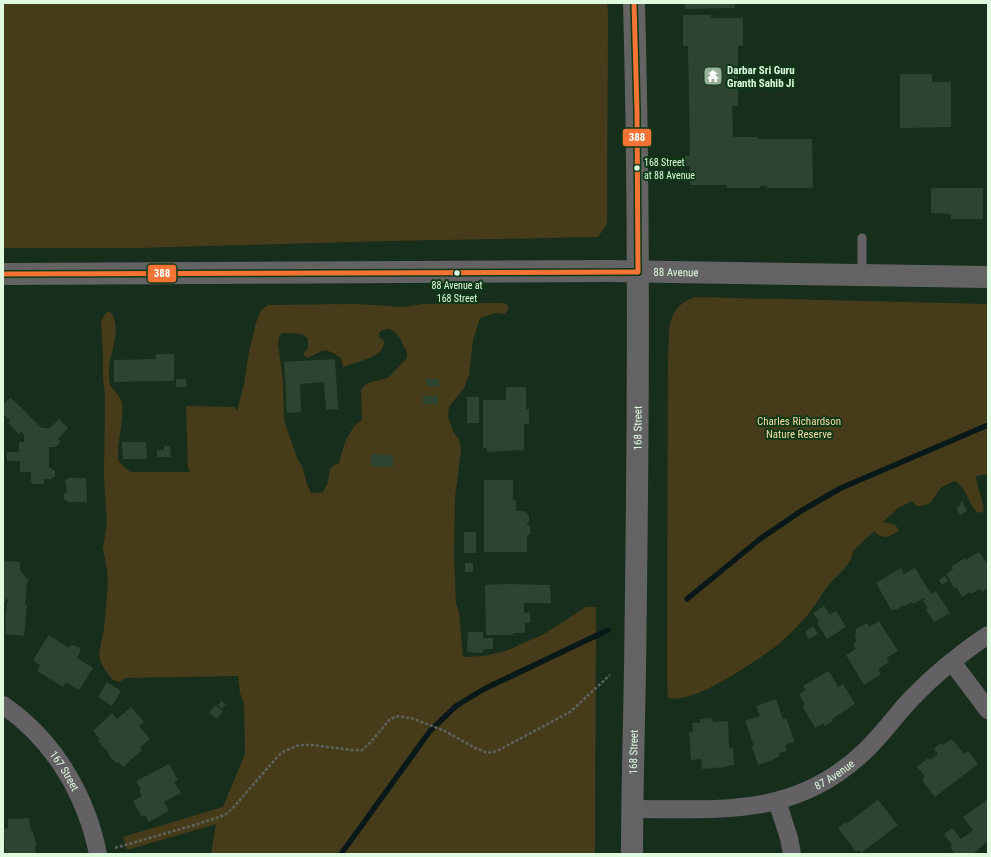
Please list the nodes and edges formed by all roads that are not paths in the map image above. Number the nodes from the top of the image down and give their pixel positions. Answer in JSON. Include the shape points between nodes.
{"nodes":[{"id":1,"x":634,"y":3,"type":"edge"},
{"id":2,"x":862,"y":238,"type":"dead end"},
{"id":3,"x":638,"y":272,"type":"junction"},
{"id":4,"x":3,"y":274,"type":"edge"},
{"id":5,"x":862,"y":274,"type":"junction"},
{"id":6,"x":988,"y":277,"type":"edge"},
{"id":7,"x":988,"y":635,"type":"edge"},
{"id":8,"x":952,"y":662,"type":"junction"},
{"id":9,"x":3,"y":705,"type":"edge"},
{"id":10,"x":988,"y":710,"type":"edge"},
{"id":11,"x":778,"y":801,"type":"junction"},
{"id":12,"x":632,"y":809,"type":"junction"},
{"id":13,"x":106,"y":851,"type":"edge"},
{"id":14,"x":632,"y":854,"type":"edge"},
{"id":15,"x":792,"y":854,"type":"edge"}],
"edges":[{"from":1,"to":3,"type":"main road","name":"168 Street"},
{"from":2,"to":5,"type":"lane"},
{"from":3,"to":4,"type":"main road","name":"88 Avenue"},
{"from":3,"to":5,"type":"main road","name":"88 Avenue"},
{"from":3,"to":12,"type":"main road","name":"168 Street"},
{"from":5,"to":6,"type":"main road","name":"88 Avenue"},
{"from":7,"to":8,"type":"street","name":"87 Avenue"},
{"from":8,"to":10,"type":"street"},
{"from":8,"to":11,"type":"street","name":"87 Avenue","via":[[916,694],[870,746],[847,767],[816,786]]},
{"from":9,"to":13,"type":"street","name":"167 Street","via":[[29,726],[65,770],[87,814],[94,835]]},
{"from":11,"to":12,"type":"street","name":"87 Avenue","via":[[725,809]]},
{"from":11,"to":15,"type":"street"},
{"from":12,"to":14,"type":"main road","name":"168 Street"}]}
